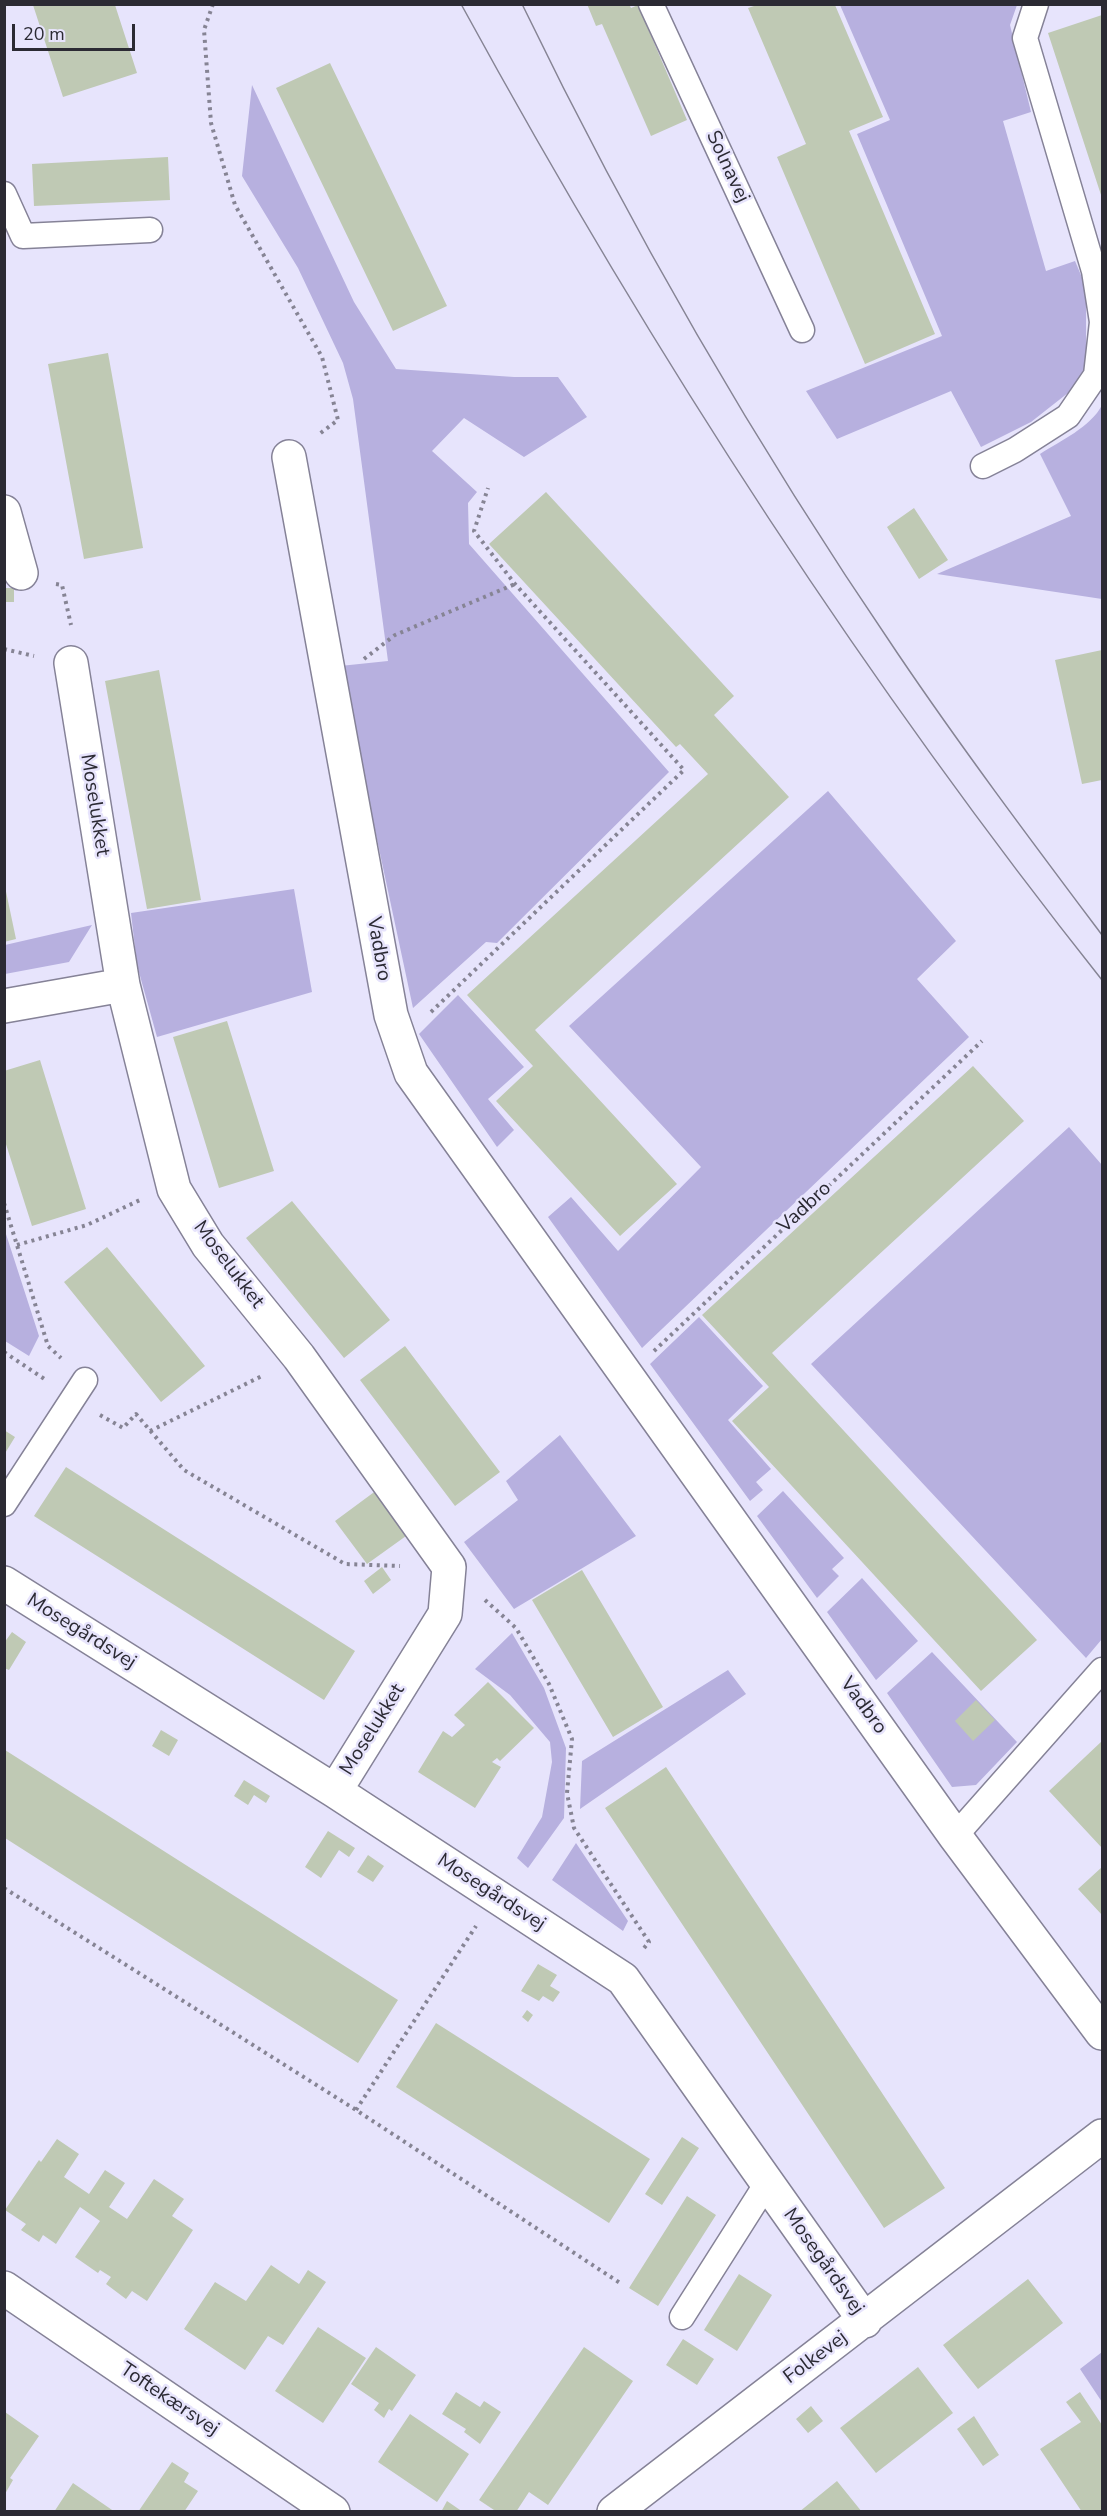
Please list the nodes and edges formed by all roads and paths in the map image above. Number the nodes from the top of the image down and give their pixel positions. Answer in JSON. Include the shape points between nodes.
{"nodes":[{"id":1,"x":213,"y":4,"type":"edge"},
{"id":2,"x":651,"y":4,"type":"edge"},
{"id":3,"x":1036,"y":4,"type":"edge"},
{"id":4,"x":4,"y":194,"type":"edge"},
{"id":5,"x":150,"y":230,"type":"dead end"},
{"id":6,"x":802,"y":330,"type":"dead end"},
{"id":7,"x":289,"y":457,"type":"joint"},
{"id":8,"x":983,"y":466,"type":"dead end"},
{"id":9,"x":488,"y":488,"type":"dead end"},
{"id":10,"x":4,"y":512,"type":"edge"},
{"id":11,"x":21,"y":573,"type":"joint"},
{"id":12,"x":515,"y":584,"type":"junction"},
{"id":13,"x":71,"y":663,"type":"joint"},
{"id":14,"x":330,"y":685,"type":"junction"},
{"id":15,"x":123,"y":985,"type":"junction"},
{"id":16,"x":4,"y":1006,"type":"edge"},
{"id":17,"x":982,"y":1041,"type":"dead end"},
{"id":18,"x":400,"y":1042,"type":"junction"},
{"id":19,"x":174,"y":1189,"type":"junction"},
{"id":20,"x":4,"y":1203,"type":"edge"},
{"id":21,"x":17,"y":1245,"type":"junction"},
{"id":22,"x":4,"y":1352,"type":"edge"},
{"id":23,"x":299,"y":1357,"type":"junction"},
{"id":24,"x":627,"y":1376,"type":"junction"},
{"id":25,"x":79,"y":1389,"type":"junction"},
{"id":26,"x":150,"y":1431,"type":"junction"},
{"id":27,"x":4,"y":1504,"type":"edge"},
{"id":28,"x":449,"y":1567,"type":"junction"},
{"id":29,"x":4,"y":1583,"type":"edge"},
{"id":30,"x":1102,"y":1670,"type":"edge"},
{"id":31,"x":335,"y":1791,"type":"junction"},
{"id":32,"x":955,"y":1836,"type":"junction"},
{"id":33,"x":4,"y":1888,"type":"edge"},
{"id":34,"x":496,"y":1896,"type":"junction"},
{"id":35,"x":623,"y":1979,"type":"junction"},
{"id":36,"x":1102,"y":2033,"type":"edge"},
{"id":37,"x":356,"y":2110,"type":"junction"},
{"id":38,"x":1102,"y":2136,"type":"edge"},
{"id":39,"x":767,"y":2182,"type":"junction"},
{"id":40,"x":620,"y":2283,"type":"dead end"},
{"id":41,"x":4,"y":2288,"type":"edge"},
{"id":42,"x":682,"y":2318,"type":"dead end"},
{"id":43,"x":865,"y":2321,"type":"junction"},
{"id":44,"x":333,"y":2511,"type":"edge"},
{"id":45,"x":614,"y":2511,"type":"edge"}],
"edges":[{"from":1,"to":7,"type":"path","via":[[204,30],[211,123],[235,205],[322,357],[338,420]]},
{"from":2,"to":6,"type":"lane","name":"Solnavej"},
{"from":3,"to":8,"type":"lane","via":[[1025,38],[1094,271],[1102,322],[1096,375],[1068,416]]},
{"from":4,"to":5,"type":"lane","via":[[23,236]]},
{"from":7,"to":14,"type":"street","name":"Vadbro"},
{"from":9,"to":12,"type":"path","via":[[474,531]]},
{"from":10,"to":11,"type":"street"},
{"from":11,"to":13,"type":"path","via":[[62,585],[75,639]]},
{"from":12,"to":14,"type":"path","via":[[395,635]]},
{"from":12,"to":18,"type":"path","via":[[684,770]]},
{"from":13,"to":15,"type":"street","name":"Moselukket"},
{"from":14,"to":18,"type":"street","name":"Vadbro","via":[[391,1015]]},
{"from":15,"to":16,"type":"street"},
{"from":15,"to":19,"type":"street","name":"Moselukket"},
{"from":17,"to":24,"type":"path","name":"Vadbro"},
{"from":18,"to":24,"type":"street","name":"Vadbro","via":[[411,1073]]},
{"from":19,"to":21,"type":"path","via":[[157,1191],[87,1225]]},
{"from":19,"to":23,"type":"street","name":"Moselukket","via":[[208,1245]]},
{"from":20,"to":21,"type":"path"},
{"from":21,"to":25,"type":"path","via":[[48,1346]]},
{"from":22,"to":25,"type":"path"},
{"from":23,"to":26,"type":"path"},
{"from":23,"to":28,"type":"street","name":"Moselukket"},
{"from":24,"to":32,"type":"street","name":"Vadbro"},
{"from":25,"to":26,"type":"path","via":[[123,1428],[136,1414]]},
{"from":25,"to":27,"type":"lane"},
{"from":26,"to":28,"type":"path","via":[[184,1470],[345,1564]]},
{"from":28,"to":31,"type":"street","name":"Moselukket","via":[[445,1614]]},
{"from":28,"to":35,"type":"path","via":[[516,1628],[549,1684],[572,1738],[567,1793],[574,1828],[649,1942]]},
{"from":29,"to":31,"type":"street","name":"Mosegårdsvej"},
{"from":30,"to":32,"type":"lane"},
{"from":31,"to":34,"type":"street","name":"Mosegårdsvej"},
{"from":32,"to":36,"type":"street","name":"Vadbro"},
{"from":33,"to":37,"type":"path"},
{"from":34,"to":35,"type":"street","name":"Mosegårdsvej"},
{"from":34,"to":37,"type":"path"},
{"from":35,"to":39,"type":"street","name":"Mosegårdsvej"},
{"from":37,"to":40,"type":"path"},
{"from":38,"to":43,"type":"street","name":"Folkevej"},
{"from":39,"to":42,"type":"lane"},
{"from":39,"to":43,"type":"street","name":"Mosegårdsvej"},
{"from":41,"to":44,"type":"street","name":"Toftekærsvej"},
{"from":43,"to":45,"type":"street","name":"Folkevej"}]}
